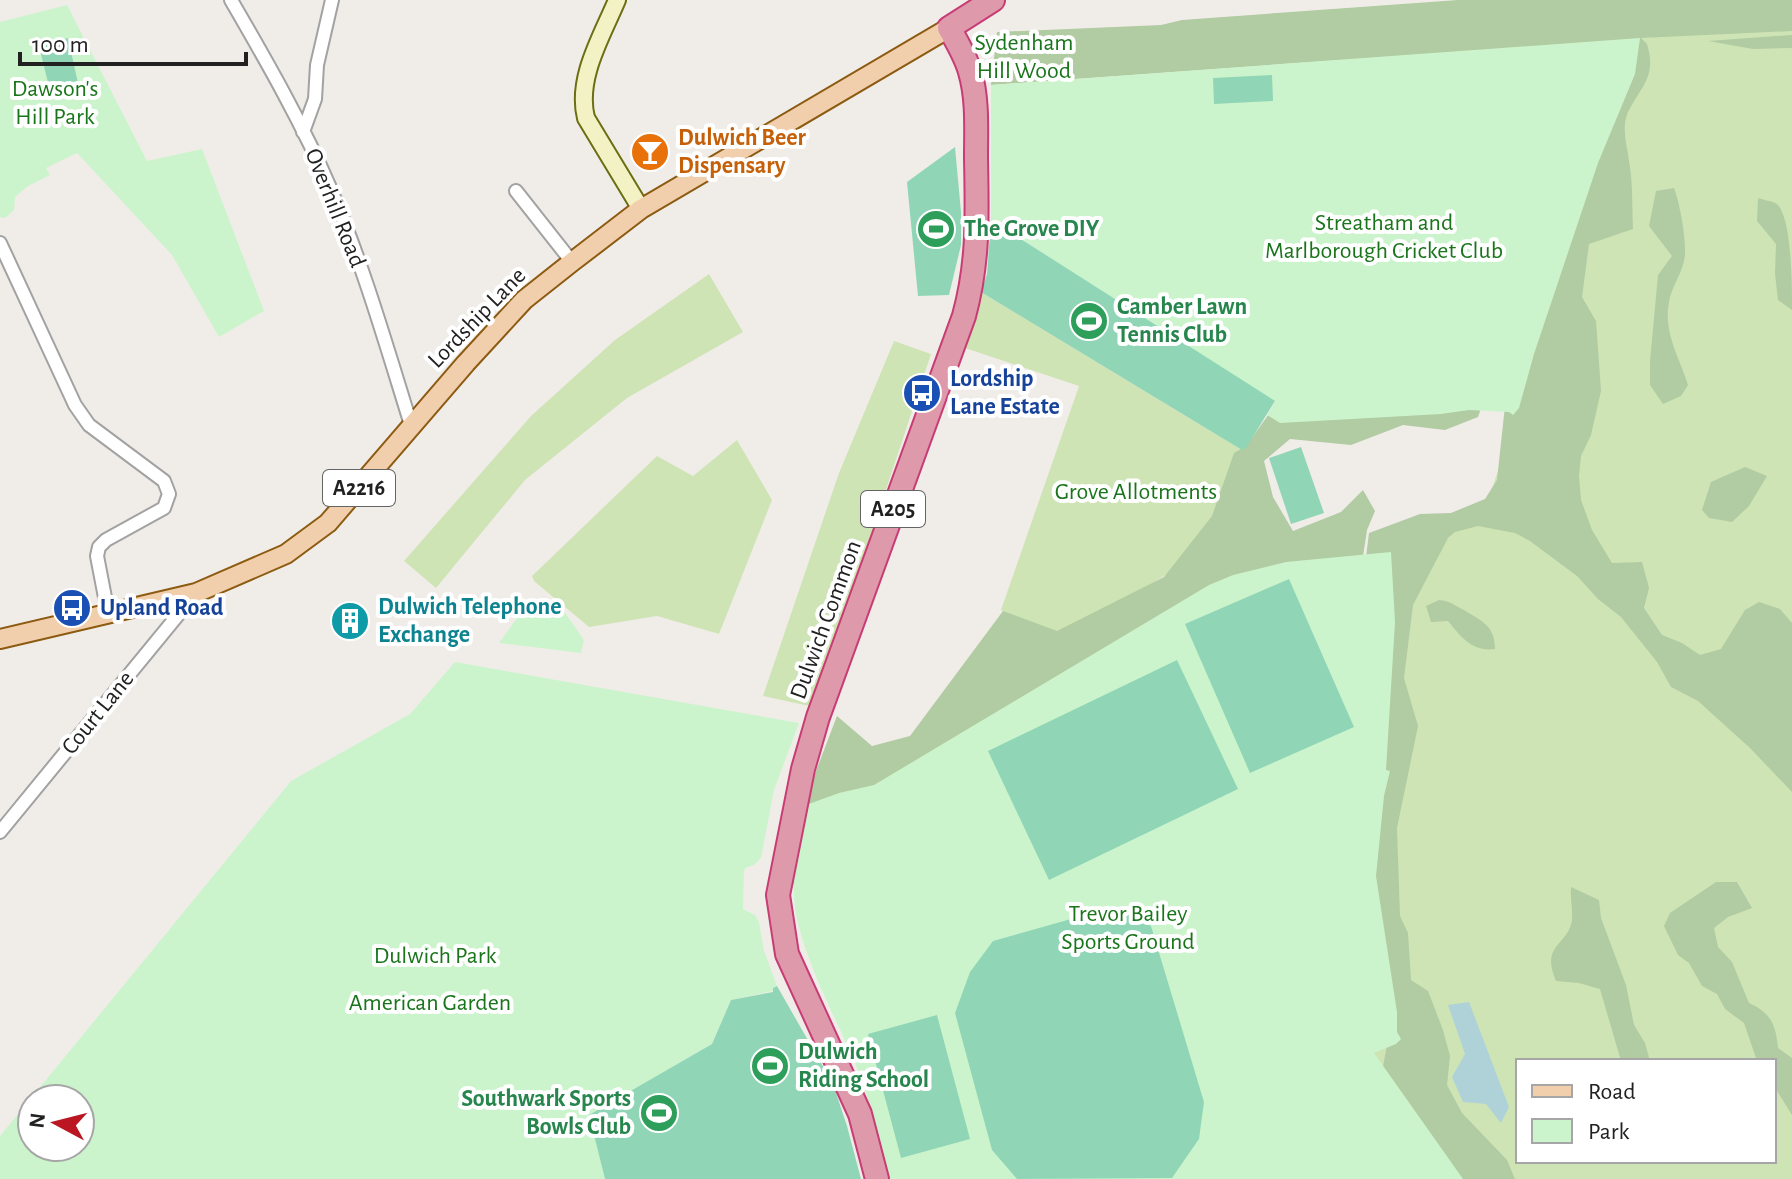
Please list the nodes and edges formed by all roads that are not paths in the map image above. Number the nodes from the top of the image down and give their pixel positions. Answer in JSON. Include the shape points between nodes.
{"nodes":[{"id":1,"x":231,"y":0,"type":"edge"},
{"id":2,"x":332,"y":0,"type":"edge"},
{"id":3,"x":617,"y":0,"type":"edge"},
{"id":4,"x":993,"y":0,"type":"edge"},
{"id":5,"x":949,"y":28,"type":"junction"},
{"id":6,"x":303,"y":132,"type":"junction"},
{"id":7,"x":516,"y":191,"type":"dead end"},
{"id":8,"x":641,"y":209,"type":"junction"},
{"id":9,"x":0,"y":243,"type":"edge"},
{"id":10,"x":572,"y":262,"type":"junction"},
{"id":11,"x":412,"y":428,"type":"junction"},
{"id":12,"x":196,"y":593,"type":"junction"},
{"id":13,"x":108,"y":613,"type":"junction"},
{"id":14,"x":0,"y":639,"type":"edge"},
{"id":15,"x":0,"y":832,"type":"edge"},
{"id":16,"x":877,"y":1179,"type":"edge"}],
"edges":[{"from":1,"to":6,"type":"street","name":"Overhill Road"},
{"from":2,"to":6,"type":"street","via":[[315,99]]},
{"from":3,"to":8,"type":"street","via":[[591,64],[583,103],[586,118]]},
{"from":4,"to":5,"type":"highway","name":"Lordship Lane"},
{"from":5,"to":8,"type":"main road","name":"Lordship Lane","number":"A2216"},
{"from":5,"to":16,"type":"highway","name":"Dulwich Common","number":"A205","via":[[964,56],[976,120],[974,279],[818,717],[778,895],[787,954],[860,1114]]},
{"from":6,"to":11,"type":"street","name":"Overhill Road","via":[[342,220]]},
{"from":7,"to":10,"type":"street"},
{"from":8,"to":10,"type":"main road","name":"Lordship Lane","number":"A2216"},
{"from":9,"to":13,"type":"street","via":[[75,405],[89,425],[164,481],[169,494],[164,508],[99,547]]},
{"from":10,"to":11,"type":"main road","name":"Lordship Lane","number":"A2216","via":[[524,300]]},
{"from":11,"to":12,"type":"main road","name":"Lordship Lane","number":"A2216","via":[[323,527],[286,554]]},
{"from":12,"to":13,"type":"main road","name":"Lordship Lane","number":"A2216"},
{"from":12,"to":15,"type":"street","name":"Court Lane"},
{"from":13,"to":14,"type":"main road","name":"Lordship Lane","number":"A2216"}]}
